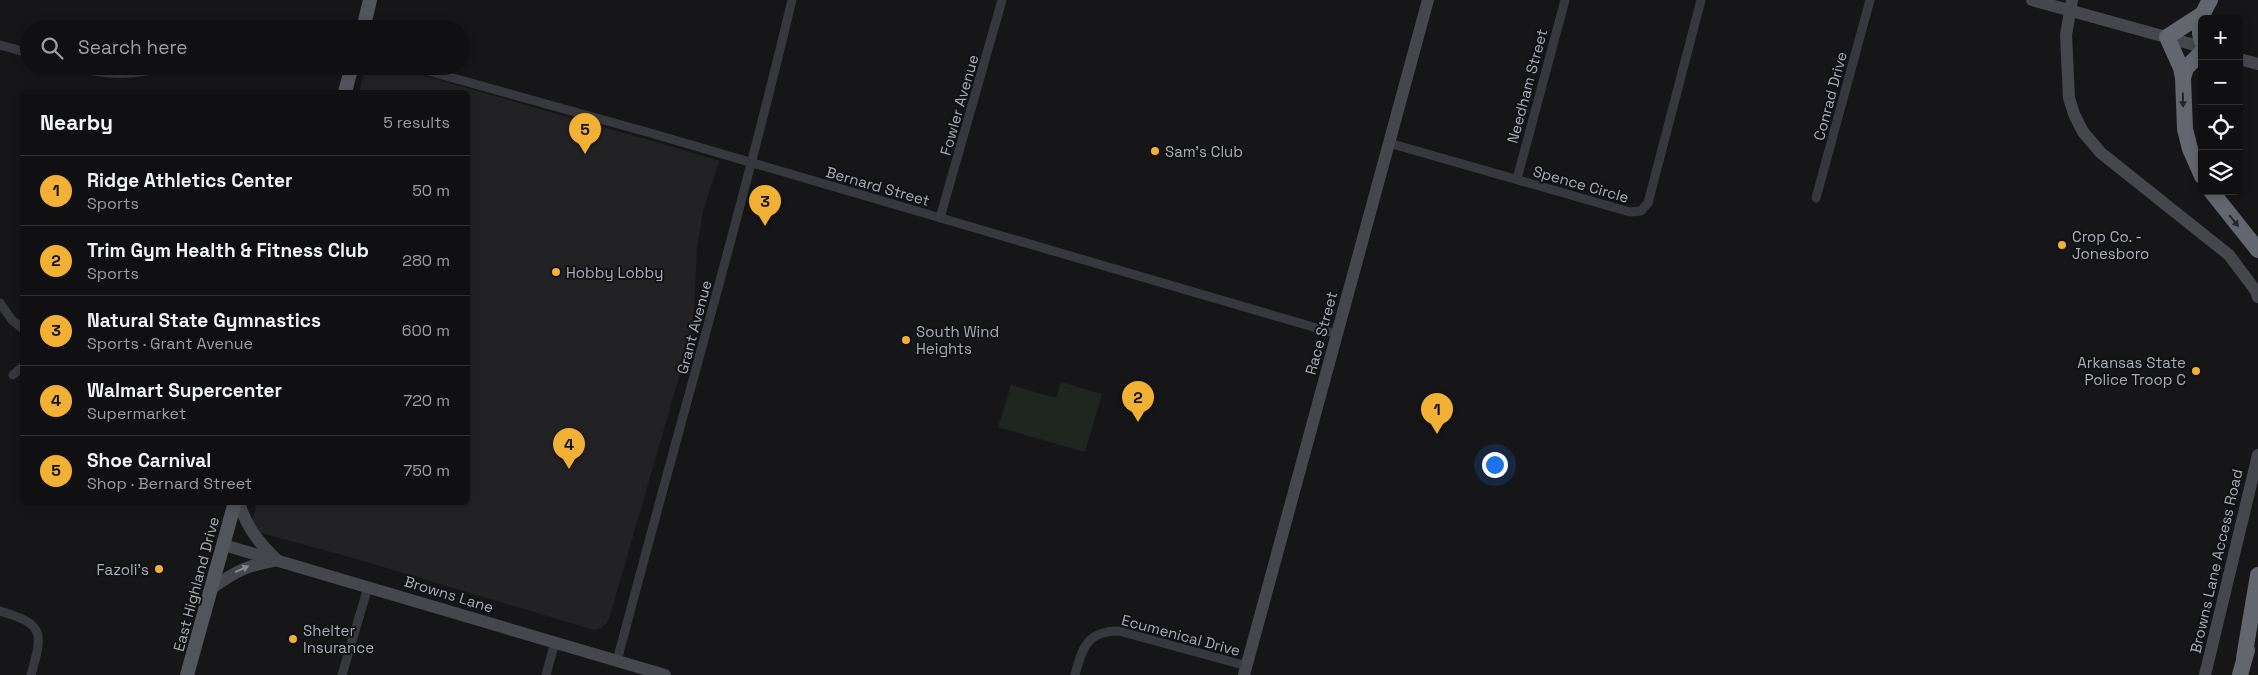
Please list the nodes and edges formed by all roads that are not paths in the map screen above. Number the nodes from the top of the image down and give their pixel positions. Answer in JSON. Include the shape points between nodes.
{"nodes":[{"id":1,"x":370,"y":0,"type":"edge"},
{"id":2,"x":792,"y":0,"type":"edge"},
{"id":3,"x":1002,"y":0,"type":"edge"},
{"id":4,"x":1428,"y":0,"type":"edge"},
{"id":5,"x":1565,"y":0,"type":"edge"},
{"id":6,"x":1702,"y":0,"type":"edge"},
{"id":7,"x":1870,"y":0,"type":"edge"},
{"id":8,"x":2032,"y":0,"type":"edge"},
{"id":9,"x":2210,"y":0,"type":"edge"},
{"id":10,"x":2070,"y":6,"type":"edge"},
{"id":11,"x":2201,"y":15,"type":"edge"},
{"id":12,"x":2198,"y":17,"type":"edge"},
{"id":13,"x":365,"y":20,"type":"edge"},
{"id":14,"x":2167,"y":37,"type":"junction"},
{"id":15,"x":0,"y":45,"type":"edge"},
{"id":16,"x":2198,"y":46,"type":"edge"},
{"id":17,"x":20,"y":51,"type":"edge"},
{"id":18,"x":2198,"y":56,"type":"edge"},
{"id":19,"x":2243,"y":60,"type":"edge"},
{"id":20,"x":2258,"y":64,"type":"edge"},
{"id":21,"x":350,"y":75,"type":"edge"},
{"id":22,"x":442,"y":75,"type":"edge"},
{"id":23,"x":2183,"y":78,"type":"junction"},
{"id":24,"x":346,"y":90,"type":"edge"},
{"id":25,"x":1389,"y":143,"type":"junction"},
{"id":26,"x":752,"y":164,"type":"junction"},
{"id":27,"x":2198,"y":167,"type":"edge"},
{"id":28,"x":1517,"y":179,"type":"junction"},
{"id":29,"x":2214,"y":195,"type":"edge"},
{"id":30,"x":1816,"y":198,"type":"dead end"},
{"id":31,"x":940,"y":218,"type":"junction"},
{"id":32,"x":2258,"y":250,"type":"edge"},
{"id":33,"x":2258,"y":297,"type":"edge"},
{"id":34,"x":0,"y":302,"type":"edge"},
{"id":35,"x":20,"y":326,"type":"edge"},
{"id":36,"x":1337,"y":334,"type":"junction"},
{"id":37,"x":20,"y":369,"type":"edge"},
{"id":38,"x":13,"y":375,"type":"dead end"},
{"id":39,"x":2258,"y":455,"type":"edge"},
{"id":40,"x":234,"y":505,"type":"edge"},
{"id":41,"x":240,"y":505,"type":"edge"},
{"id":42,"x":224,"y":545,"type":"junction"},
{"id":43,"x":276,"y":560,"type":"junction"},
{"id":44,"x":2258,"y":575,"type":"edge"},
{"id":45,"x":368,"y":587,"type":"junction"},
{"id":46,"x":212,"y":588,"type":"junction"},
{"id":47,"x":2258,"y":609,"type":"edge"},
{"id":48,"x":0,"y":611,"type":"edge"},
{"id":49,"x":556,"y":642,"type":"junction"},
{"id":50,"x":2244,"y":658,"type":"junction"},
{"id":51,"x":617,"y":661,"type":"junction"},
{"id":52,"x":1245,"y":671,"type":"edge"},
{"id":53,"x":31,"y":675,"type":"edge"},
{"id":54,"x":187,"y":675,"type":"edge"},
{"id":55,"x":342,"y":675,"type":"edge"},
{"id":56,"x":546,"y":675,"type":"edge"},
{"id":57,"x":665,"y":675,"type":"edge"},
{"id":58,"x":1074,"y":675,"type":"edge"},
{"id":59,"x":2205,"y":675,"type":"edge"},
{"id":60,"x":2240,"y":675,"type":"edge"}],
"edges":[{"from":1,"to":13,"type":"main road"},
{"from":2,"to":26,"type":"street","name":"Grant Avenue"},
{"from":3,"to":31,"type":"street","name":"Fowler Avenue"},
{"from":4,"to":25,"type":"street","name":"Race Street"},
{"from":5,"to":28,"type":"street","name":"Needham Street"},
{"from":6,"to":28,"type":"street","name":"Spence Circle","via":[[1645,208],[1630,212]]},
{"from":7,"to":30,"type":"street","name":"Conrad Drive"},
{"from":8,"to":10,"type":"street"},
{"from":9,"to":11,"type":"highway"},
{"from":10,"to":14,"type":"street"},
{"from":10,"to":33,"type":"street","via":[[2066,42],[2069,98],[2083,132],[2101,153],[2229,255]]},
{"from":12,"to":14,"type":"highway"},
{"from":14,"to":16,"type":"street"},
{"from":14,"to":23,"type":"highway"},
{"from":15,"to":17,"type":"street"},
{"from":18,"to":23,"type":"highway","via":[[2186,68]]},
{"from":19,"to":20,"type":"street"},
{"from":21,"to":24,"type":"main road"},
{"from":22,"to":26,"type":"street","name":"Bernard Street"},
{"from":23,"to":27,"type":"highway","one_way":true,"via":[[2185,129]]},
{"from":25,"to":28,"type":"street","name":"Spence Circle"},
{"from":25,"to":36,"type":"street","name":"Race Street"},
{"from":26,"to":31,"type":"street","name":"Bernard Street"},
{"from":26,"to":51,"type":"street","name":"Grant Avenue"},
{"from":29,"to":32,"type":"highway","one_way":true},
{"from":31,"to":36,"type":"street","name":"Bernard Street"},
{"from":34,"to":35,"type":"street"},
{"from":36,"to":52,"type":"street","name":"Race Street"},
{"from":37,"to":38,"type":"street"},
{"from":39,"to":59,"type":"street","name":"Browns Lane Access Road"},
{"from":40,"to":42,"type":"main road","name":"East Highland Drive"},
{"from":41,"to":43,"type":"street","via":[[248,527]]},
{"from":42,"to":43,"type":"street","name":"Browns Lane"},
{"from":42,"to":46,"type":"main road","name":"East Highland Drive"},
{"from":43,"to":45,"type":"street","name":"Browns Lane"},
{"from":46,"to":43,"type":"street","one_way":true,"via":[[232,573]]},
{"from":44,"to":50,"type":"highway"},
{"from":45,"to":49,"type":"street","name":"Browns Lane"},
{"from":45,"to":55,"type":"street"},
{"from":46,"to":54,"type":"main road","name":"East Highland Drive"},
{"from":47,"to":50,"type":"highway"},
{"from":48,"to":53,"type":"street","via":[[22,617],[36,629],[39,646]]},
{"from":49,"to":51,"type":"street","name":"Browns Lane"},
{"from":49,"to":56,"type":"street"},
{"from":50,"to":60,"type":"highway"},
{"from":51,"to":57,"type":"street","name":"Browns Lane"},
{"from":52,"to":58,"type":"street","name":"Ecumenical Drive","via":[[1118,631],[1108,631],[1092,638],[1083,647]]}]}
